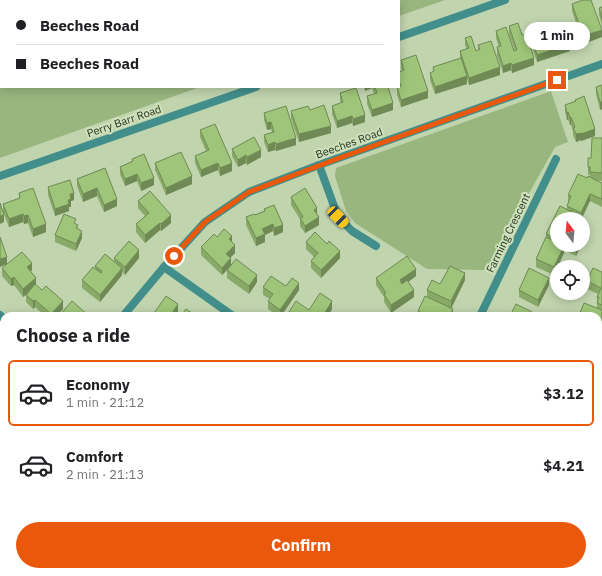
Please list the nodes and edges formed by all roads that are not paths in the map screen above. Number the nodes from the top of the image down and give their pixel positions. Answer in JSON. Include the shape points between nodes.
{"nodes":[{"id":1,"x":505,"y":0,"type":"edge"},
{"id":2,"x":400,"y":37,"type":"edge"},
{"id":3,"x":602,"y":64,"type":"edge"},
{"id":4,"x":253,"y":88,"type":"edge"},
{"id":5,"x":556,"y":159,"type":"dead end"},
{"id":6,"x":319,"y":165,"type":"junction"},
{"id":7,"x":0,"y":176,"type":"edge"},
{"id":8,"x":376,"y":246,"type":"dead end"},
{"id":9,"x":164,"y":267,"type":"junction"},
{"id":10,"x":126,"y":312,"type":"edge"},
{"id":11,"x":227,"y":312,"type":"edge"},
{"id":12,"x":482,"y":312,"type":"edge"}],
"edges":[{"from":1,"to":2,"type":"street"},
{"from":3,"to":6,"type":"street","name":"Beeches Road"},
{"from":4,"to":7,"type":"street","name":"Perry Barr Road"},
{"from":5,"to":12,"type":"street","name":"Farming Crescent"},
{"from":6,"to":8,"type":"street","via":[[338,217],[352,231]]},
{"from":6,"to":9,"type":"street","name":"Beeches Road","via":[[249,192],[205,222]]},
{"from":9,"to":10,"type":"street","name":"Beeches Road"},
{"from":9,"to":11,"type":"street"}]}
